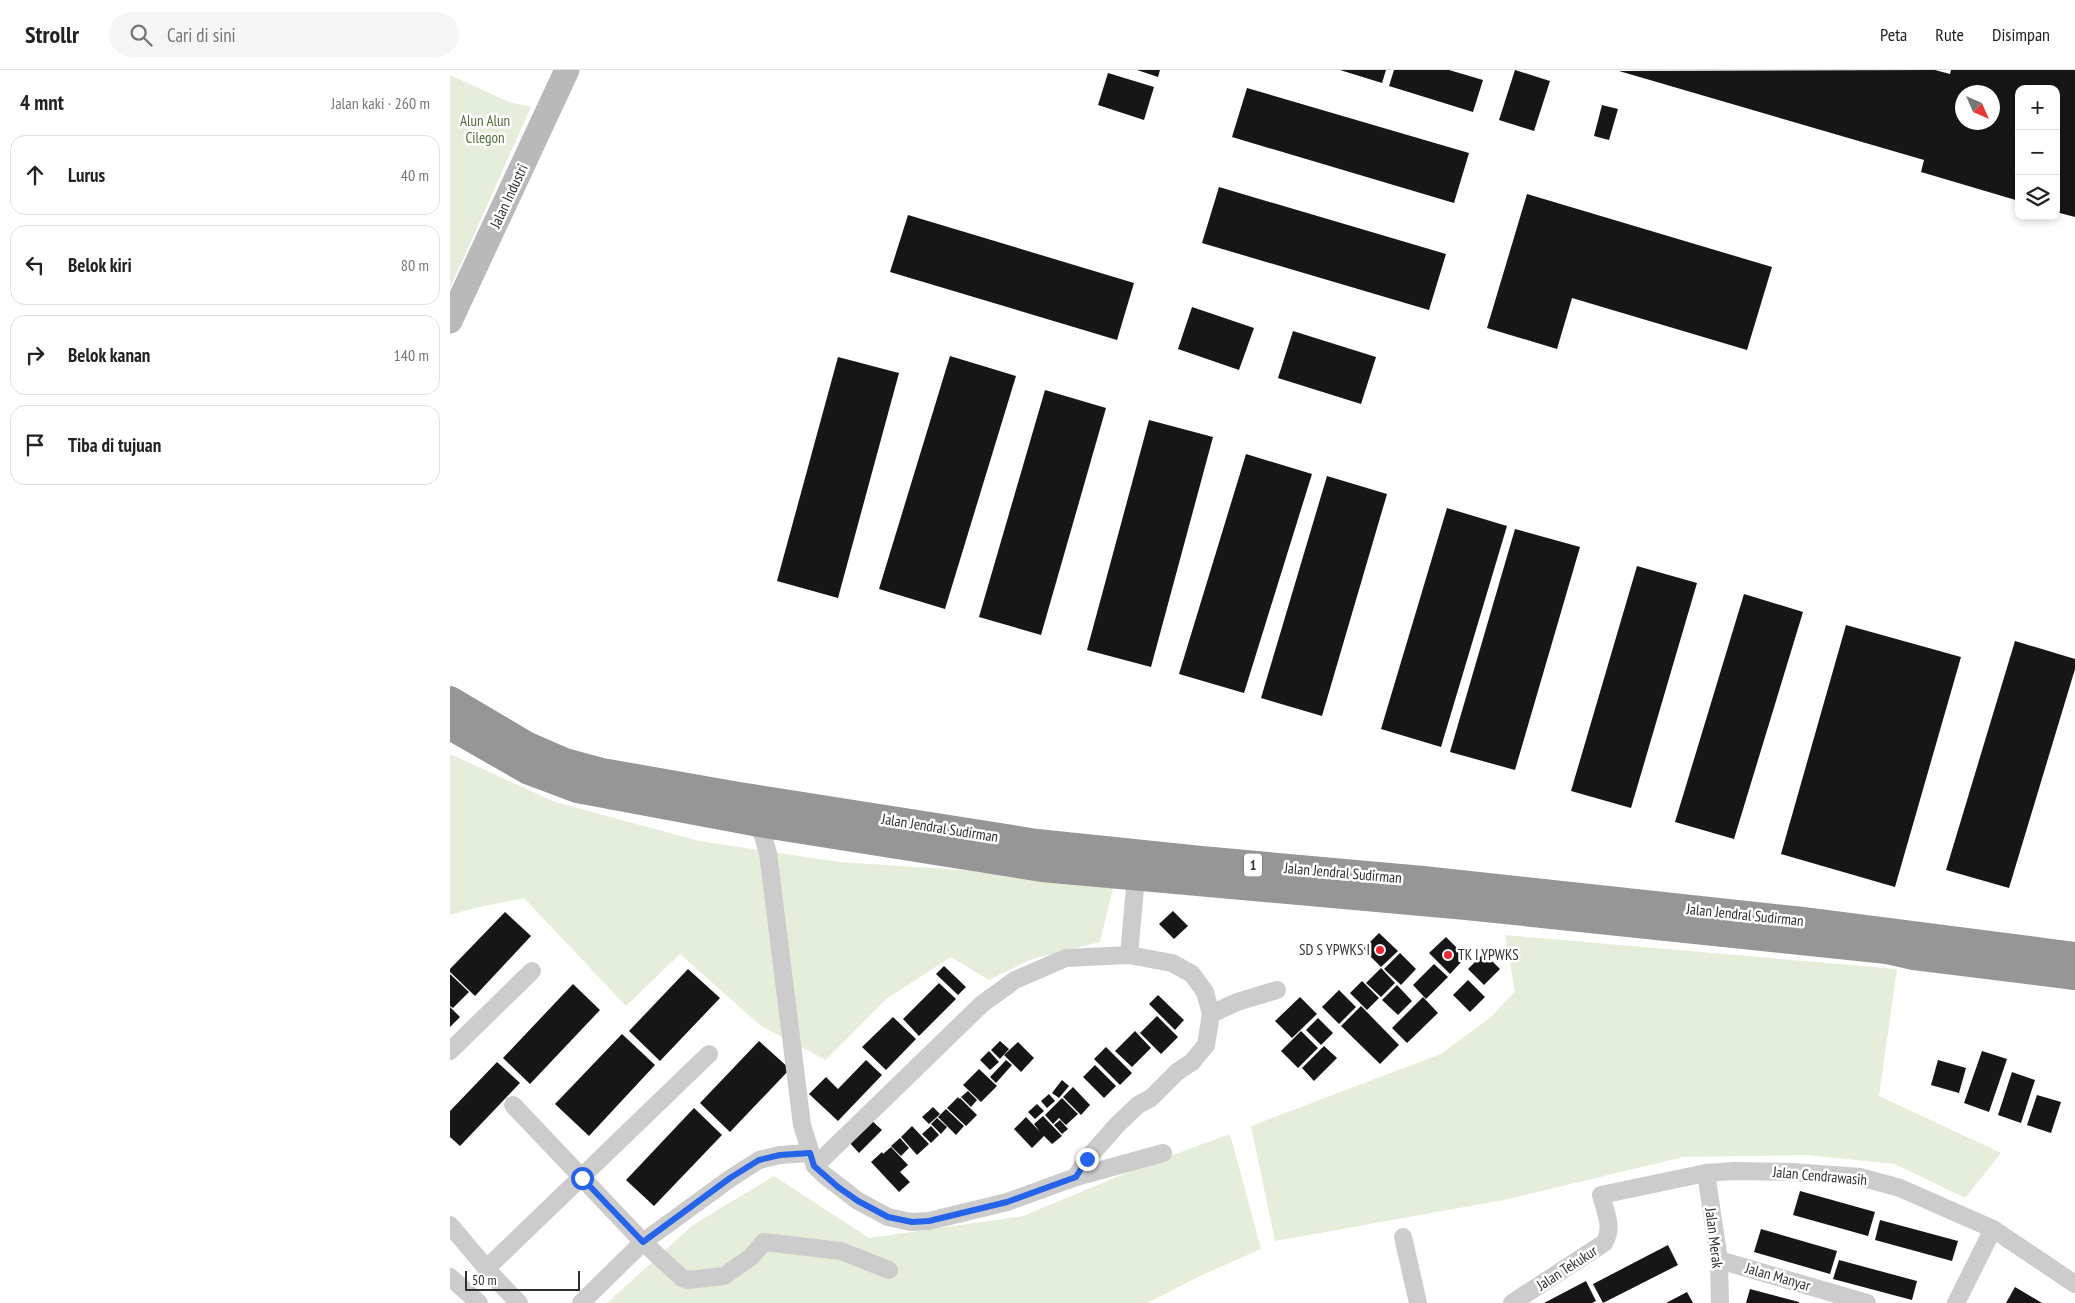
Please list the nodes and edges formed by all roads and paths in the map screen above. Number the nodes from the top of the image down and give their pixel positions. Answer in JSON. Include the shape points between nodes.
{"nodes":[{"id":1,"x":567,"y":70,"type":"edge"},
{"id":2,"x":450,"y":321,"type":"edge"},
{"id":3,"x":450,"y":700,"type":"edge"},
{"id":4,"x":450,"y":726,"type":"edge"},
{"id":5,"x":759,"y":822,"type":"junction"},
{"id":6,"x":1136,"y":877,"type":"junction"},
{"id":7,"x":1129,"y":955,"type":"junction"},
{"id":8,"x":2075,"y":956,"type":"edge"},
{"id":9,"x":532,"y":971,"type":"dead end"},
{"id":10,"x":2075,"y":976,"type":"edge"},
{"id":11,"x":1277,"y":990,"type":"dead end"},
{"id":12,"x":1211,"y":1014,"type":"junction"},
{"id":13,"x":450,"y":1051,"type":"edge"},
{"id":14,"x":709,"y":1054,"type":"dead end"},
{"id":15,"x":513,"y":1105,"type":"dead end"},
{"id":16,"x":1163,"y":1153,"type":"dead end"},
{"id":17,"x":812,"y":1160,"type":"junction"},
{"id":18,"x":1706,"y":1173,"type":"junction"},
{"id":19,"x":1076,"y":1177,"type":"junction"},
{"id":20,"x":582,"y":1178,"type":"junction"},
{"id":21,"x":1601,"y":1195,"type":"joint"},
{"id":22,"x":450,"y":1225,"type":"edge"},
{"id":23,"x":1993,"y":1229,"type":"junction"},
{"id":24,"x":1403,"y":1237,"type":"dead end"},
{"id":25,"x":643,"y":1242,"type":"junction"},
{"id":26,"x":1719,"y":1260,"type":"junction"},
{"id":27,"x":487,"y":1269,"type":"junction"},
{"id":28,"x":889,"y":1270,"type":"dead end"},
{"id":29,"x":450,"y":1277,"type":"edge"},
{"id":30,"x":2075,"y":1284,"type":"edge"},
{"id":31,"x":479,"y":1303,"type":"edge"},
{"id":32,"x":519,"y":1303,"type":"edge"},
{"id":33,"x":580,"y":1303,"type":"edge"},
{"id":34,"x":1418,"y":1303,"type":"edge"},
{"id":35,"x":1512,"y":1303,"type":"edge"},
{"id":36,"x":1720,"y":1303,"type":"edge"},
{"id":37,"x":1867,"y":1303,"type":"edge"},
{"id":38,"x":1956,"y":1303,"type":"edge"}],
"edges":[{"from":1,"to":2,"type":"street","name":"Jalan Industri"},
{"from":3,"to":8,"type":"highway","name":"Jalan Jendral Sudirman","number":"1","via":[[526,745],[565,762],[602,772],[748,798],[1037,843],[1803,921]]},
{"from":4,"to":5,"type":"highway","name":"Jalan Jendral Sudirman","number":"1","via":[[529,771],[577,789]]},
{"from":5,"to":6,"type":"highway","name":"Jalan Jendral Sudirman","number":"1","via":[[1042,868]]},
{"from":5,"to":17,"type":"street","via":[[768,854],[802,1125]]},
{"from":6,"to":7,"type":"street"},
{"from":6,"to":10,"type":"highway","name":"Jalan Jendral Sudirman","number":"1","via":[[1466,906],[1887,950]]},
{"from":7,"to":12,"type":"street","via":[[1172,963],[1192,974],[1204,992]]},
{"from":7,"to":17,"type":"street","via":[[1066,958],[1015,980],[982,1004]]},
{"from":9,"to":13,"type":"street"},
{"from":11,"to":12,"type":"street"},
{"from":12,"to":19,"type":"street","via":[[1206,1045],[1192,1062],[1117,1125],[1087,1159]]},
{"from":14,"to":20,"type":"street"},
{"from":15,"to":20,"type":"street"},
{"from":16,"to":19,"type":"street"},
{"from":17,"to":19,"type":"street","via":[[838,1187],[858,1201],[888,1217],[912,1222],[929,1221],[1007,1202]]},
{"from":17,"to":25,"type":"street","via":[[780,1155],[759,1160]]},
{"from":18,"to":21,"type":"street","name":"Jalan Cendrawasih"},
{"from":18,"to":23,"type":"street","name":"Jalan Cendrawasih","via":[[1793,1172],[1860,1178],[1900,1188]]},
{"from":18,"to":26,"type":"street","name":"Jalan Merak"},
{"from":20,"to":25,"type":"street"},
{"from":20,"to":27,"type":"street"},
{"from":21,"to":35,"type":"street","name":"Jalan Tekukur","via":[[1610,1234],[1604,1243]]},
{"from":22,"to":27,"type":"street"},
{"from":23,"to":30,"type":"street","name":"Jalan Cendrawasih"},
{"from":23,"to":38,"type":"street"},
{"from":24,"to":34,"type":"street"},
{"from":25,"to":28,"type":"street","via":[[682,1278],[690,1280],[724,1276],[751,1257],[764,1242],[842,1251]]},
{"from":25,"to":33,"type":"street"},
{"from":26,"to":36,"type":"street","name":"Jalan Merak"},
{"from":26,"to":37,"type":"street","name":"Jalan Manyar"},
{"from":27,"to":32,"type":"street"},
{"from":29,"to":31,"type":"street"}]}
